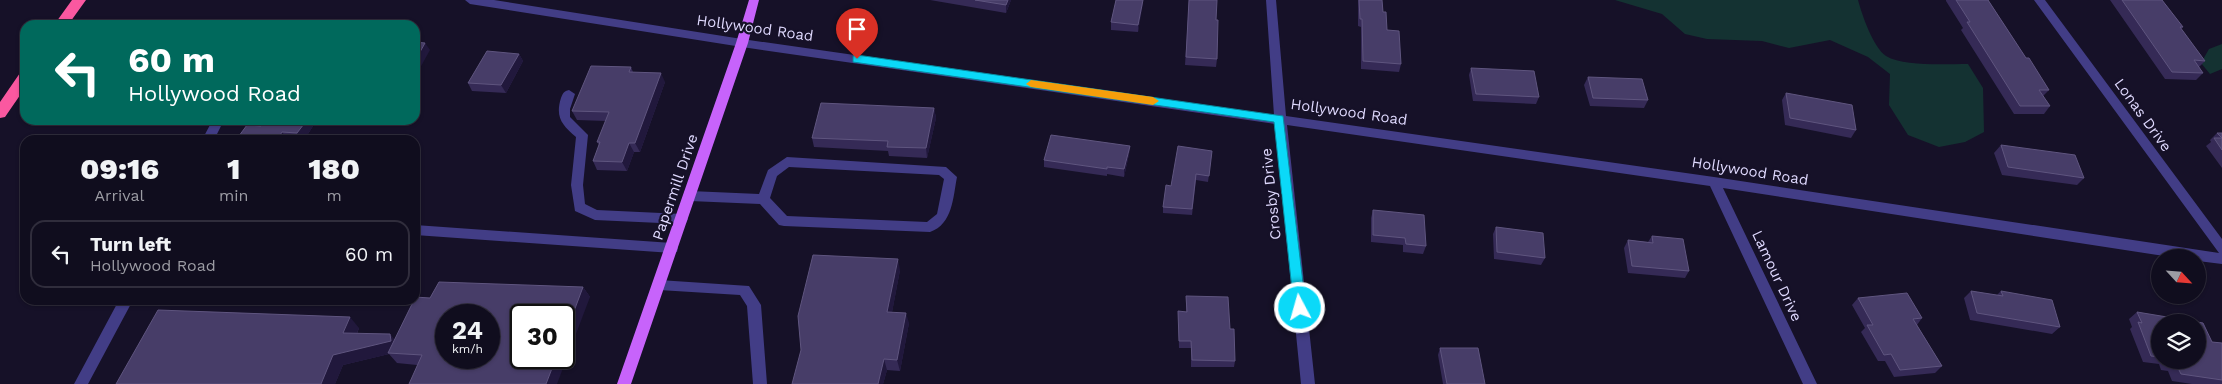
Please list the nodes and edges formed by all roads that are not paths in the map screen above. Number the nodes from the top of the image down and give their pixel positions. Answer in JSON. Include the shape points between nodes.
{"nodes":[{"id":1,"x":79,"y":0,"type":"edge"},
{"id":2,"x":470,"y":0,"type":"edge"},
{"id":3,"x":754,"y":0,"type":"edge"},
{"id":4,"x":1271,"y":0,"type":"edge"},
{"id":5,"x":2039,"y":0,"type":"edge"},
{"id":6,"x":65,"y":20,"type":"edge"},
{"id":7,"x":742,"y":43,"type":"junction"},
{"id":8,"x":20,"y":84,"type":"edge"},
{"id":9,"x":569,"y":94,"type":"dead end"},
{"id":10,"x":0,"y":112,"type":"edge"},
{"id":11,"x":1280,"y":119,"type":"junction"},
{"id":12,"x":215,"y":126,"type":"dead end"},
{"id":13,"x":210,"y":135,"type":"edge"},
{"id":14,"x":1714,"y":182,"type":"junction"},
{"id":15,"x":690,"y":196,"type":"junction"},
{"id":16,"x":763,"y":199,"type":"junction"},
{"id":17,"x":682,"y":219,"type":"junction"},
{"id":18,"x":420,"y":230,"type":"edge"},
{"id":19,"x":672,"y":248,"type":"junction"},
{"id":20,"x":2222,"y":249,"type":"edge"},
{"id":21,"x":2222,"y":259,"type":"edge"},
{"id":22,"x":659,"y":285,"type":"junction"},
{"id":23,"x":123,"y":305,"type":"edge"},
{"id":24,"x":81,"y":384,"type":"edge"},
{"id":25,"x":624,"y":384,"type":"edge"},
{"id":26,"x":760,"y":384,"type":"edge"},
{"id":27,"x":1308,"y":384,"type":"edge"},
{"id":28,"x":1810,"y":384,"type":"edge"}],
"edges":[{"from":1,"to":6,"type":"highway"},
{"from":2,"to":7,"type":"street","name":"Hollywood Road"},
{"from":3,"to":7,"type":"main road","name":"Papermill Drive"},
{"from":4,"to":11,"type":"street","name":"Crosby Drive"},
{"from":5,"to":20,"type":"street","name":"Lonas Drive"},
{"from":7,"to":11,"type":"street","name":"Hollywood Road"},
{"from":7,"to":15,"type":"main road","name":"Papermill Drive"},
{"from":8,"to":10,"type":"highway"},
{"from":9,"to":17,"type":"street","via":[[562,111],[565,121],[582,135],[577,185],[579,207],[595,215]]},
{"from":11,"to":14,"type":"street","name":"Hollywood Road"},
{"from":11,"to":27,"type":"street","name":"Crosby Drive"},
{"from":12,"to":13,"type":"street"},
{"from":14,"to":21,"type":"street","name":"Hollywood Road"},
{"from":14,"to":28,"type":"street","name":"Lamour Drive"},
{"from":15,"to":16,"type":"street"},
{"from":15,"to":17,"type":"main road","name":"Papermill Drive"},
{"from":16,"to":16,"type":"street","via":[[784,221],[930,227],[943,216],[951,177],[942,170],[787,162],[772,173]]},
{"from":17,"to":19,"type":"main road","name":"Papermill Drive"},
{"from":18,"to":19,"type":"street"},
{"from":19,"to":22,"type":"main road","name":"Papermill Drive"},
{"from":22,"to":25,"type":"main road","name":"Papermill Drive"},
{"from":22,"to":26,"type":"street","via":[[744,290],[754,305]]},
{"from":23,"to":24,"type":"street"}]}
